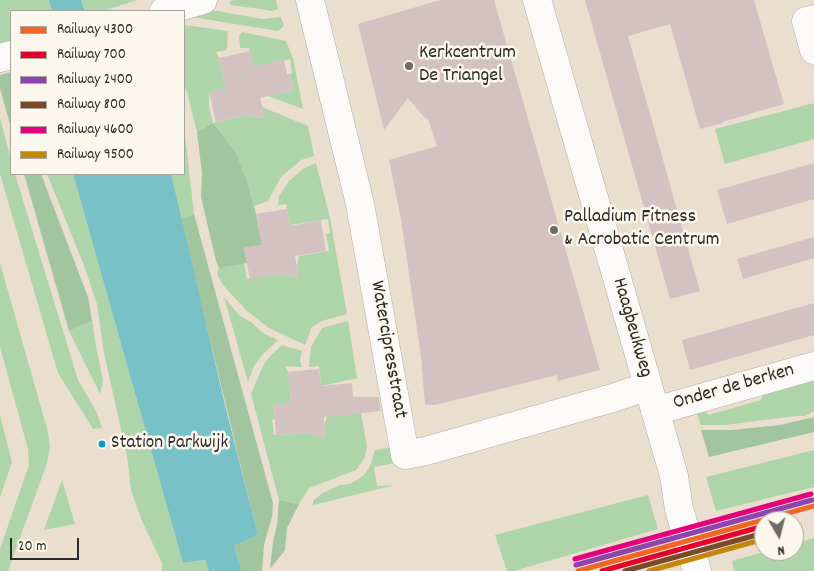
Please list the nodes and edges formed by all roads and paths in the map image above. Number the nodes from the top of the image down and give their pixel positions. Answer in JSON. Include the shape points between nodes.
{"nodes":[{"id":1,"x":203,"y":0,"type":"edge"},
{"id":2,"x":310,"y":0,"type":"edge"},
{"id":3,"x":537,"y":0,"type":"edge"},
{"id":4,"x":812,"y":0,"type":"edge"},
{"id":5,"x":814,"y":8,"type":"edge"},
{"id":6,"x":168,"y":10,"type":"edge"},
{"id":7,"x":814,"y":19,"type":"edge"},
{"id":8,"x":814,"y":50,"type":"edge"},
{"id":9,"x":814,"y":366,"type":"edge"},
{"id":10,"x":651,"y":398,"type":"junction"},
{"id":11,"x":697,"y":571,"type":"edge"}],
"edges":[{"from":1,"to":6,"type":"street"},
{"from":2,"to":10,"type":"street","name":"Watercipresstraat","via":[[360,204],[405,455],[592,404]]},
{"from":3,"to":10,"type":"street","name":"Haagbeukweg"},
{"from":4,"to":5,"type":"street"},
{"from":7,"to":8,"type":"street","via":[[806,21]]},
{"from":9,"to":10,"type":"street","name":"Onder de berken"},
{"from":10,"to":11,"type":"street","name":"Haagbeukweg"}]}
